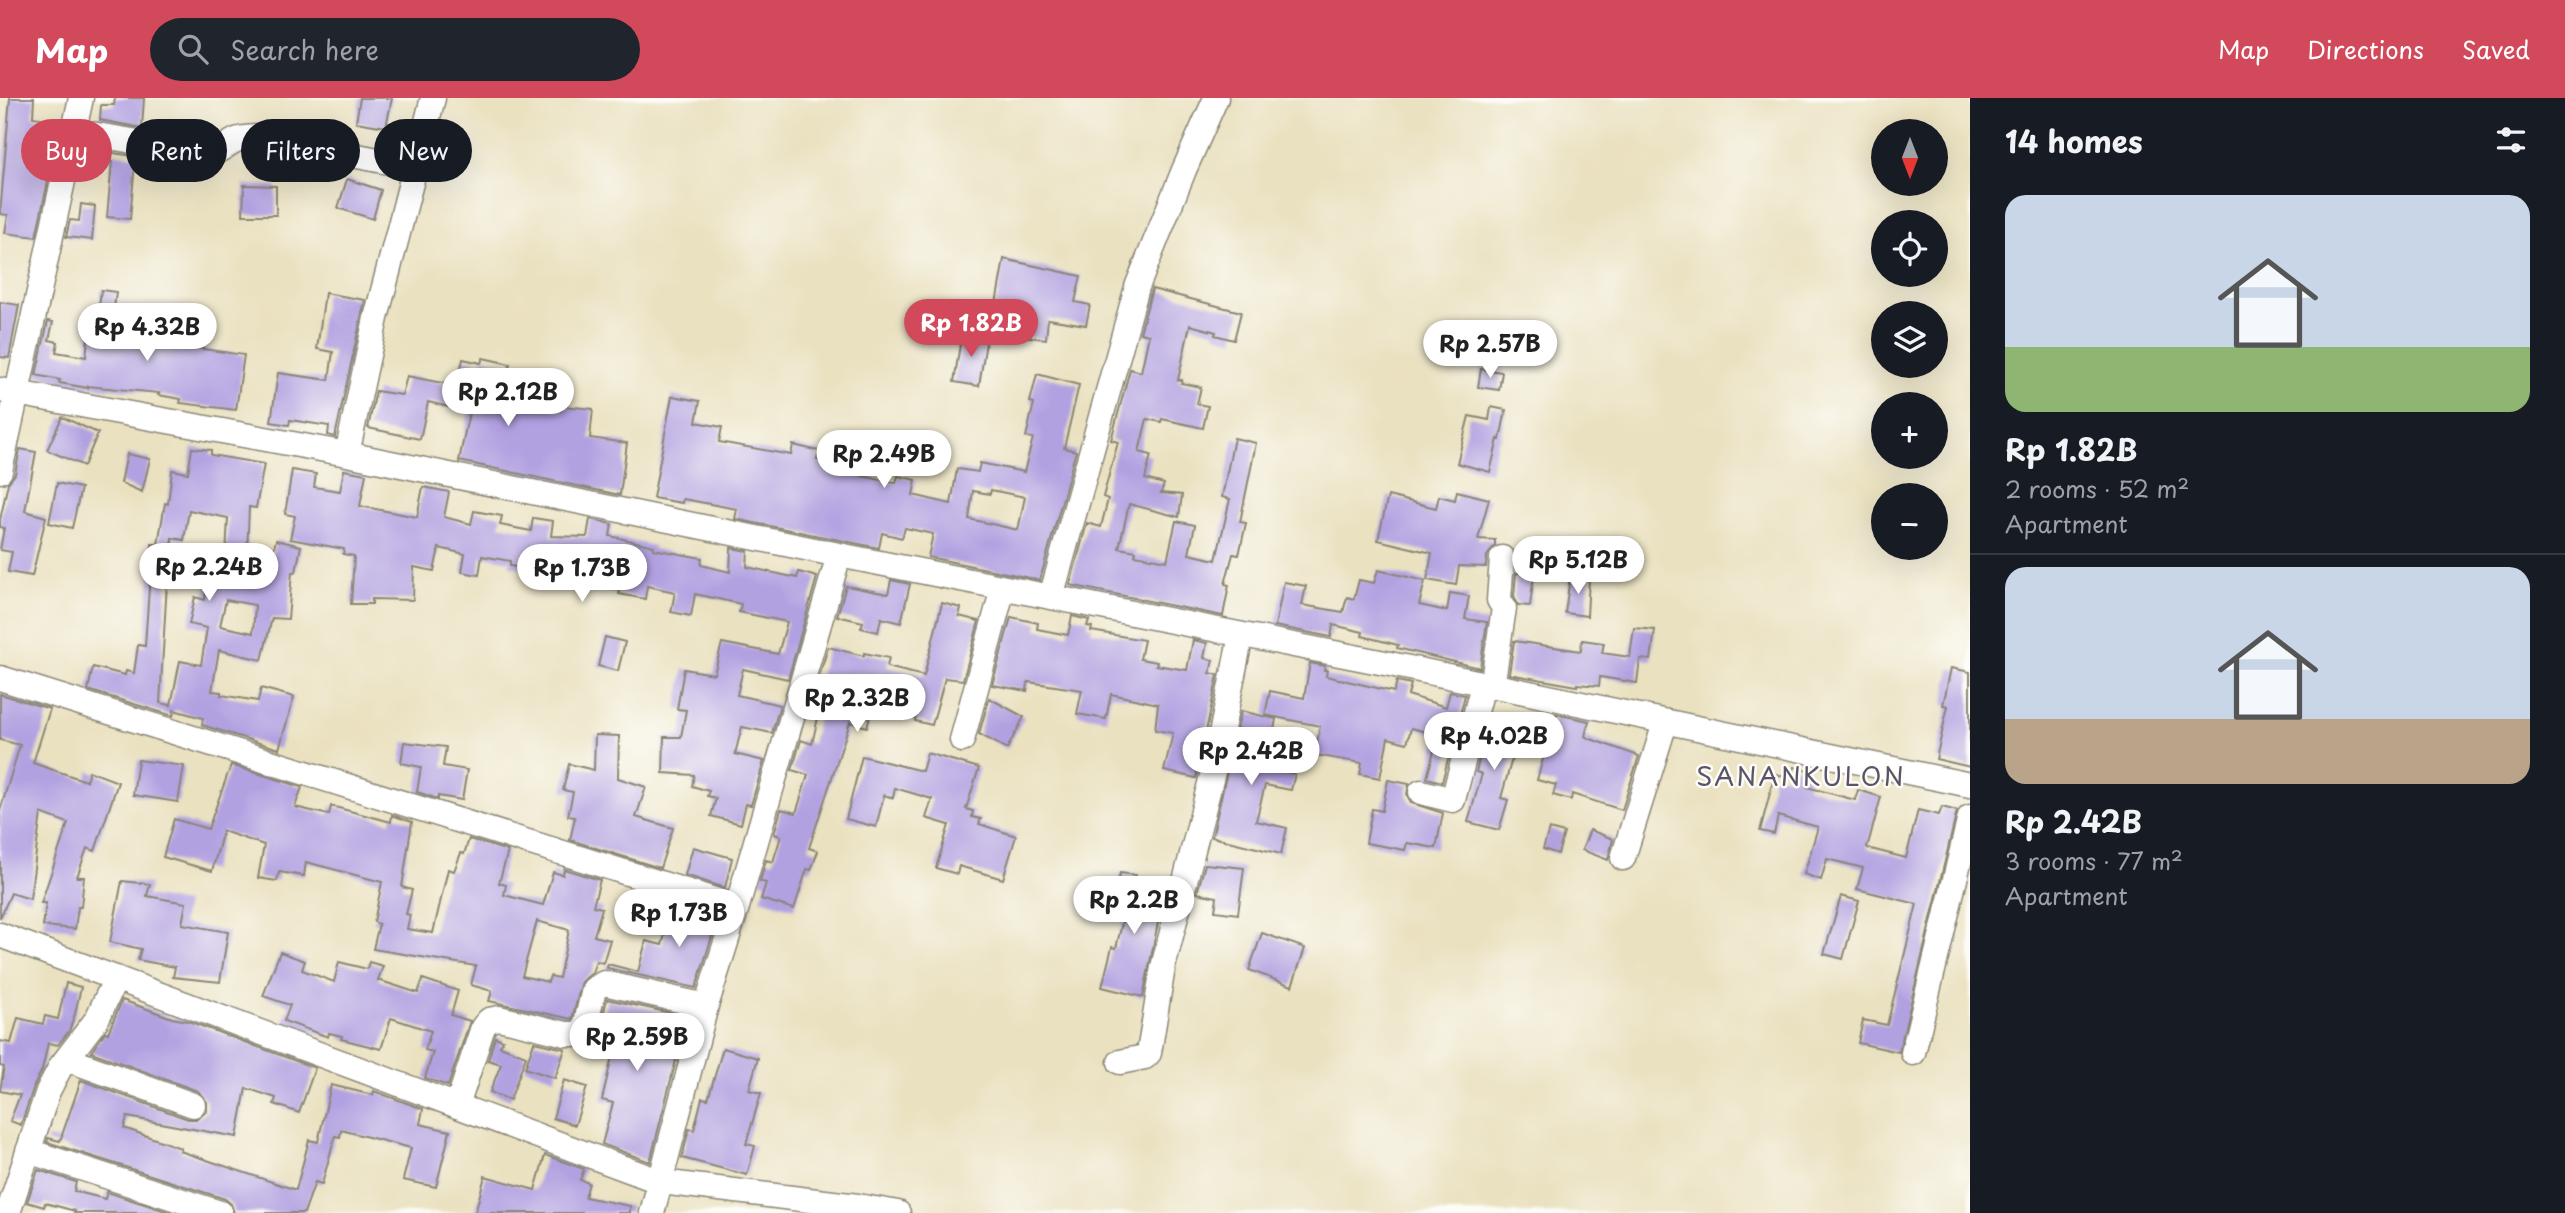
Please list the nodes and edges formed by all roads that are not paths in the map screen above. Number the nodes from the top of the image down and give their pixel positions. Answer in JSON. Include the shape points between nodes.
{"nodes":[{"id":1,"x":81,"y":98,"type":"edge"},
{"id":2,"x":433,"y":98,"type":"edge"},
{"id":3,"x":1216,"y":98,"type":"edge"},
{"id":4,"x":77,"y":119,"type":"edge"},
{"id":5,"x":427,"y":119,"type":"edge"},
{"id":6,"x":112,"y":138,"type":"edge"},
{"id":7,"x":374,"y":159,"type":"edge"},
{"id":8,"x":61,"y":182,"type":"edge"},
{"id":9,"x":410,"y":182,"type":"edge"},
{"id":10,"x":9,"y":391,"type":"edge"},
{"id":11,"x":347,"y":454,"type":"junction"},
{"id":12,"x":0,"y":471,"type":"edge"},
{"id":13,"x":839,"y":555,"type":"junction"},
{"id":14,"x":1502,"y":558,"type":"dead end"},
{"id":15,"x":1003,"y":588,"type":"junction"},
{"id":16,"x":1051,"y":597,"type":"junction"},
{"id":17,"x":1241,"y":635,"type":"junction"},
{"id":18,"x":0,"y":678,"type":"edge"},
{"id":19,"x":1487,"y":686,"type":"junction"},
{"id":20,"x":1665,"y":723,"type":"junction"},
{"id":21,"x":962,"y":740,"type":"dead end"},
{"id":22,"x":1970,"y":785,"type":"edge"},
{"id":23,"x":1421,"y":792,"type":"dead end"},
{"id":24,"x":1970,"y":817,"type":"edge"},
{"id":25,"x":1623,"y":858,"type":"dead end"},
{"id":26,"x":737,"y":907,"type":"junction"},
{"id":27,"x":0,"y":935,"type":"edge"},
{"id":28,"x":116,"y":978,"type":"junction"},
{"id":29,"x":706,"y":1006,"type":"junction"},
{"id":30,"x":1913,"y":1053,"type":"dead end"},
{"id":31,"x":67,"y":1059,"type":"junction"},
{"id":32,"x":1120,"y":1062,"type":"dead end"},
{"id":33,"x":193,"y":1105,"type":"dead end"},
{"id":34,"x":457,"y":1106,"type":"junction"},
{"id":35,"x":28,"y":1151,"type":"junction"},
{"id":36,"x":661,"y":1182,"type":"junction"},
{"id":37,"x":8,"y":1213,"type":"edge"},
{"id":38,"x":220,"y":1213,"type":"edge"},
{"id":39,"x":652,"y":1213,"type":"edge"},
{"id":40,"x":898,"y":1213,"type":"edge"}],
"edges":[{"from":1,"to":4,"type":"street"},
{"from":2,"to":5,"type":"street"},
{"from":3,"to":16,"type":"street","via":[[1137,287]]},
{"from":6,"to":7,"type":"street","via":[[208,154],[245,137],[260,137]]},
{"from":8,"to":10,"type":"street"},
{"from":9,"to":11,"type":"street"},
{"from":10,"to":11,"type":"street"},
{"from":10,"to":12,"type":"street"},
{"from":11,"to":13,"type":"street"},
{"from":13,"to":15,"type":"street"},
{"from":13,"to":26,"type":"street"},
{"from":14,"to":19,"type":"street","via":[[1499,600],[1504,608]]},
{"from":15,"to":16,"type":"street"},
{"from":15,"to":21,"type":"street"},
{"from":16,"to":17,"type":"street"},
{"from":17,"to":19,"type":"street"},
{"from":17,"to":32,"type":"street","via":[[1215,764],[1163,967],[1149,1053]]},
{"from":18,"to":26,"type":"street"},
{"from":19,"to":20,"type":"street"},
{"from":19,"to":23,"type":"street","via":[[1453,800]]},
{"from":20,"to":22,"type":"street"},
{"from":20,"to":25,"type":"street"},
{"from":24,"to":30,"type":"street"},
{"from":26,"to":29,"type":"street"},
{"from":27,"to":28,"type":"street"},
{"from":28,"to":31,"type":"street","via":[[97,1019]]},
{"from":28,"to":34,"type":"street"},
{"from":29,"to":34,"type":"street","via":[[604,984],[594,989],[580,1034],[489,1020]]},
{"from":29,"to":36,"type":"street"},
{"from":31,"to":33,"type":"street"},
{"from":31,"to":35,"type":"street","via":[[48,1091]]},
{"from":34,"to":36,"type":"street"},
{"from":35,"to":37,"type":"street"},
{"from":35,"to":38,"type":"street"},
{"from":36,"to":39,"type":"street"},
{"from":36,"to":40,"type":"street"}]}
